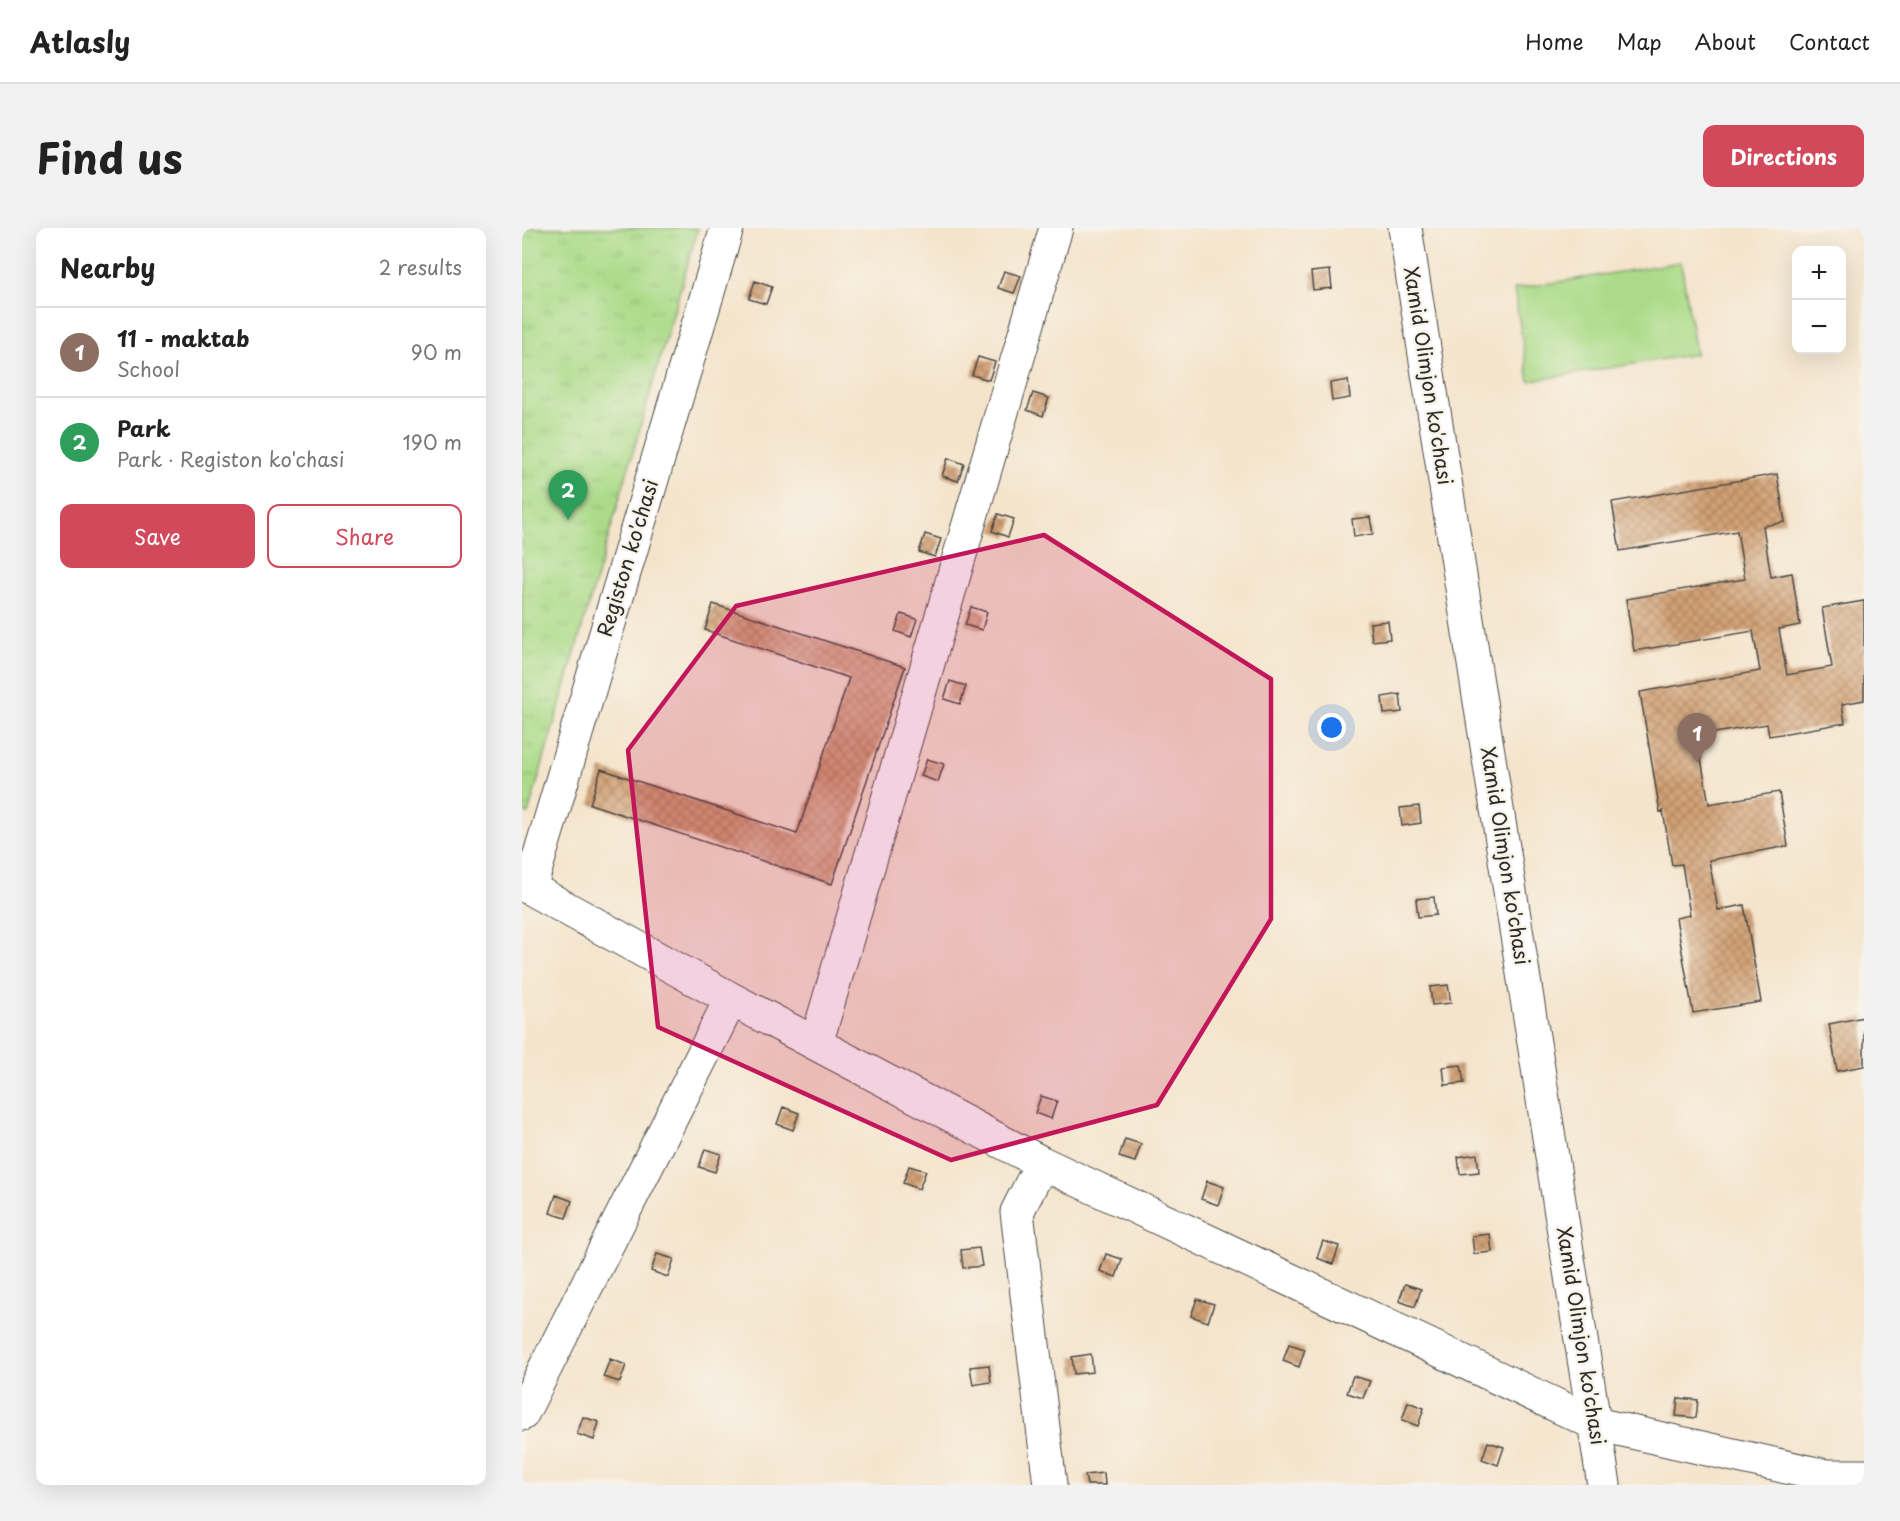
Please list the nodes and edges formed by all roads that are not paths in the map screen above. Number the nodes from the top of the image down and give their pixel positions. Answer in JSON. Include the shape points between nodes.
{"nodes":[{"id":1,"x":726,"y":228,"type":"edge"},
{"id":2,"x":1056,"y":228,"type":"edge"},
{"id":3,"x":1405,"y":228,"type":"edge"},
{"id":4,"x":526,"y":886,"type":"edge"},
{"id":5,"x":730,"y":999,"type":"junction"},
{"id":6,"x":816,"y":1044,"type":"junction"},
{"id":7,"x":1042,"y":1163,"type":"junction"},
{"id":8,"x":522,"y":1414,"type":"edge"},
{"id":9,"x":1596,"y":1424,"type":"junction"},
{"id":10,"x":1864,"y":1476,"type":"edge"},
{"id":11,"x":1050,"y":1485,"type":"edge"},
{"id":12,"x":1604,"y":1485,"type":"edge"}],
"edges":[{"from":1,"to":4,"type":"street","name":"Registon ko'chasi"},
{"from":2,"to":6,"type":"street"},
{"from":3,"to":9,"type":"street","name":"Xamid Olimjon ko'chasi"},
{"from":4,"to":5,"type":"street"},
{"from":5,"to":6,"type":"street"},
{"from":5,"to":8,"type":"street"},
{"from":6,"to":7,"type":"street"},
{"from":7,"to":9,"type":"street"},
{"from":7,"to":11,"type":"street","via":[[1017,1212]]},
{"from":9,"to":10,"type":"street","via":[[1826,1476]]},
{"from":9,"to":12,"type":"street","name":"Xamid Olimjon ko'chasi"}]}
